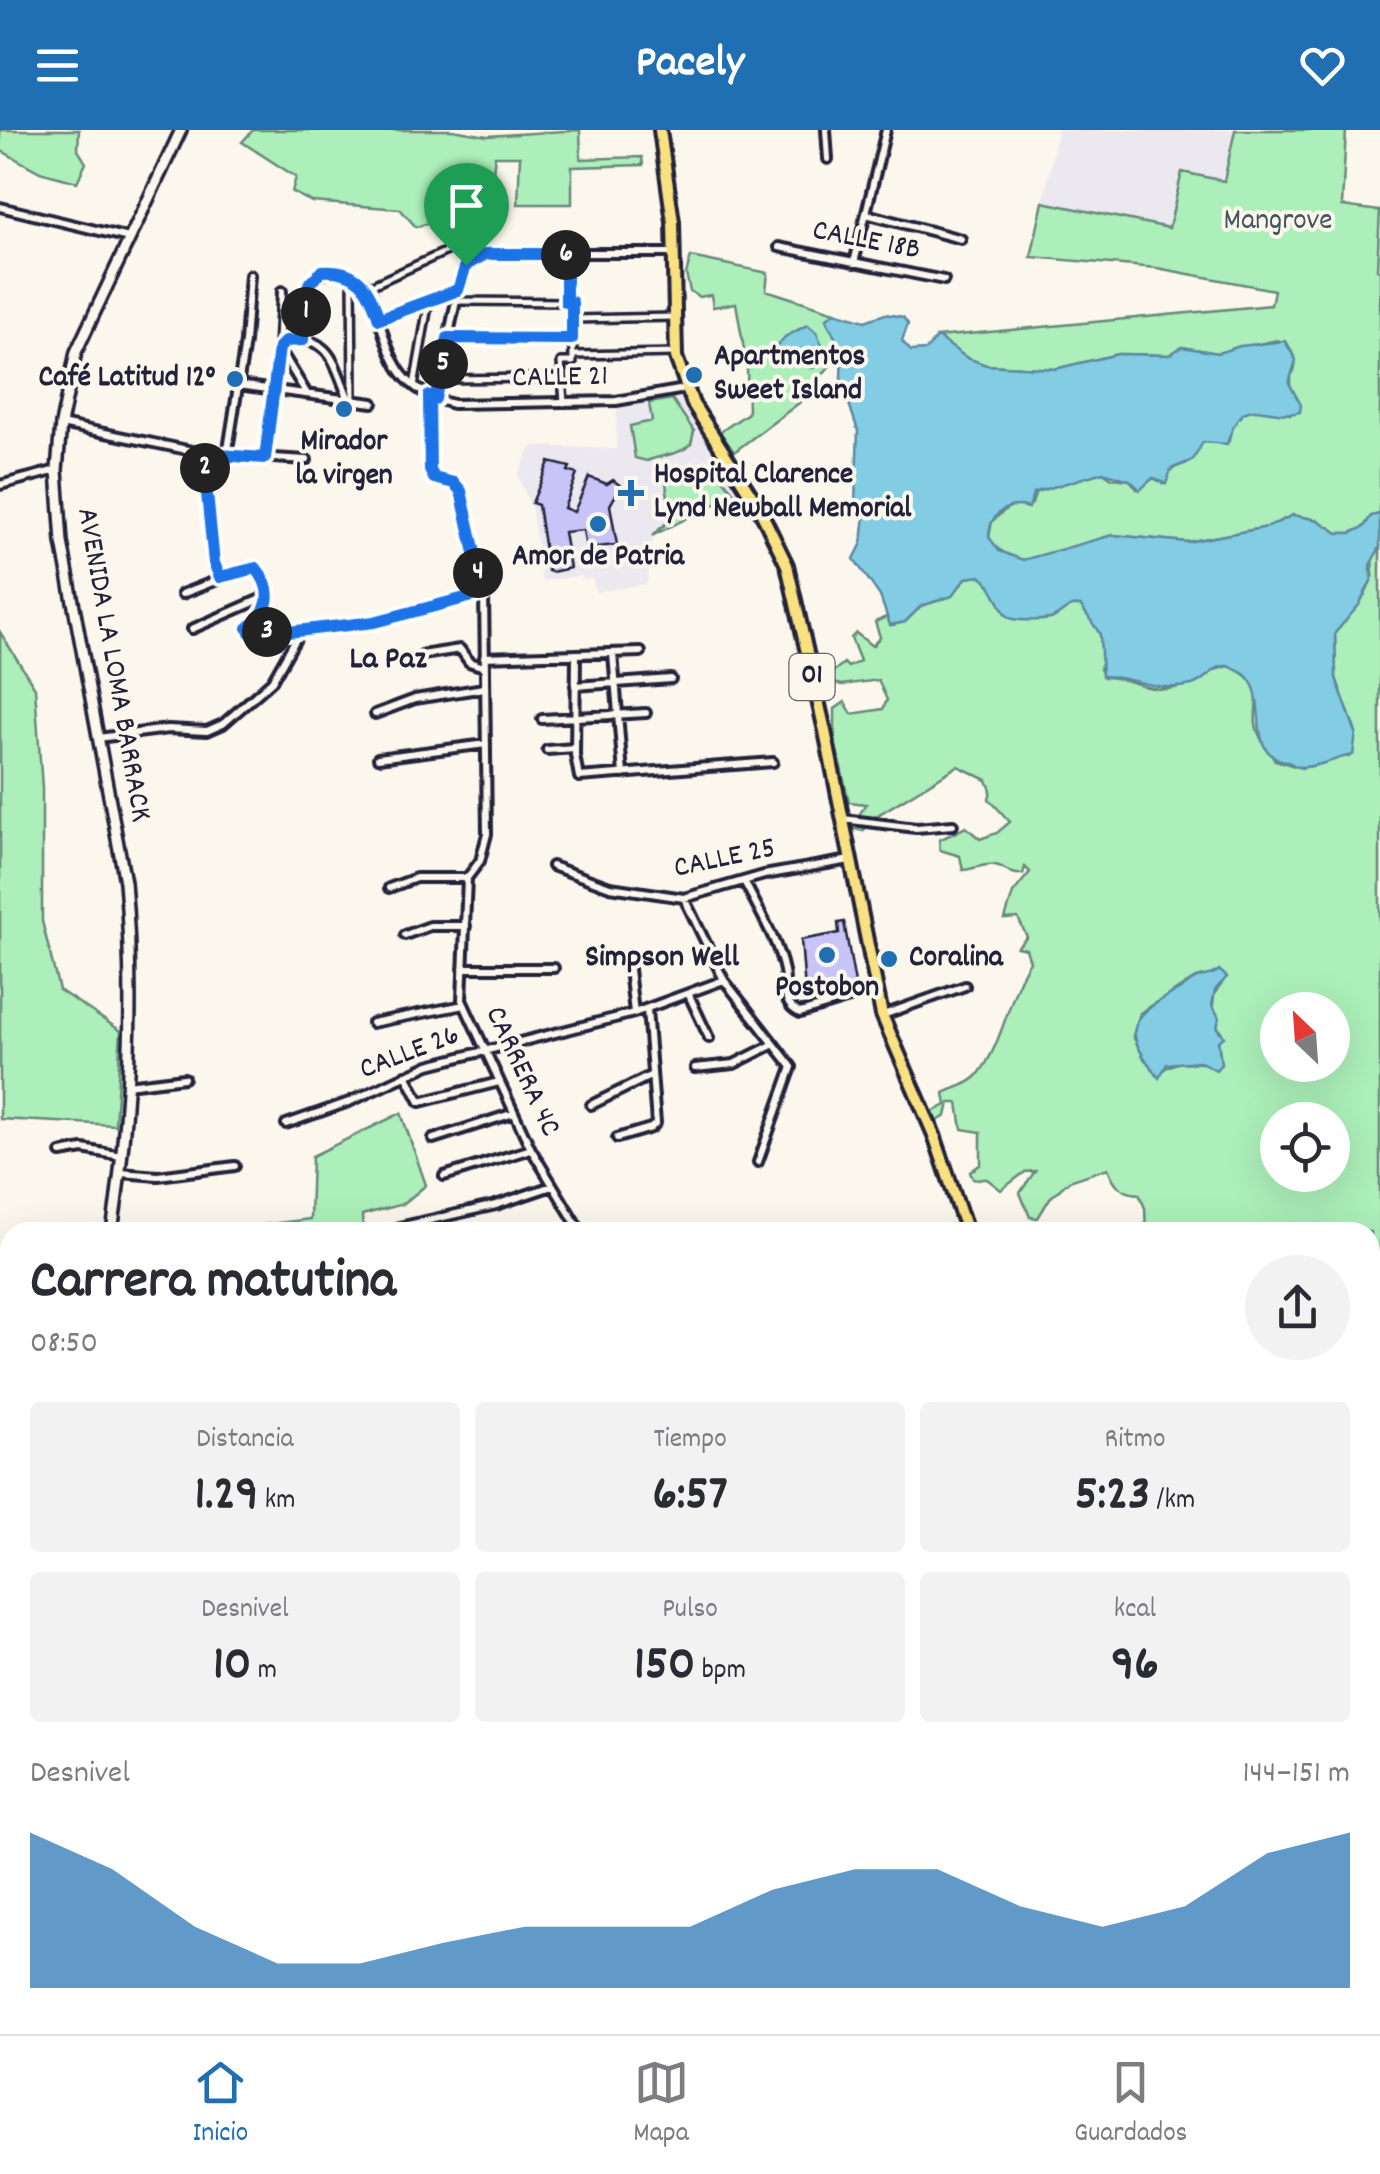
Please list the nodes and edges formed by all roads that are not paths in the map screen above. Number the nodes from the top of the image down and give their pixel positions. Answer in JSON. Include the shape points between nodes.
{"nodes":[{"id":1,"x":181,"y":130,"type":"edge"},
{"id":2,"x":660,"y":130,"type":"edge"},
{"id":3,"x":826,"y":130,"type":"edge"},
{"id":4,"x":886,"y":130,"type":"edge"},
{"id":5,"x":828,"y":159,"type":"dead end"},
{"id":6,"x":0,"y":207,"type":"edge"},
{"id":7,"x":866,"y":214,"type":"junction"},
{"id":8,"x":129,"y":238,"type":"junction"},
{"id":9,"x":960,"y":240,"type":"dead end"},
{"id":10,"x":458,"y":246,"type":"dead end"},
{"id":11,"x":779,"y":247,"type":"dead end"},
{"id":12,"x":674,"y":253,"type":"junction"},
{"id":13,"x":566,"y":254,"type":"junction"},
{"id":14,"x":854,"y":263,"type":"junction"},
{"id":15,"x":352,"y":274,"type":"junction"},
{"id":16,"x":250,"y":275,"type":"dead end"},
{"id":17,"x":944,"y":280,"type":"dead end"},
{"id":18,"x":368,"y":286,"type":"junction"},
{"id":19,"x":282,"y":290,"type":"dead end"},
{"id":20,"x":458,"y":290,"type":"junction"},
{"id":21,"x":429,"y":300,"type":"junction"},
{"id":22,"x":456,"y":301,"type":"junction"},
{"id":23,"x":566,"y":302,"type":"junction"},
{"id":24,"x":675,"y":317,"type":"junction"},
{"id":25,"x":379,"y":319,"type":"junction"},
{"id":26,"x":572,"y":319,"type":"junction"},
{"id":27,"x":448,"y":338,"type":"junction"},
{"id":28,"x":572,"y":339,"type":"junction"},
{"id":29,"x":303,"y":340,"type":"junction"},
{"id":30,"x":279,"y":348,"type":"junction"},
{"id":31,"x":676,"y":353,"type":"junction"},
{"id":32,"x":573,"y":355,"type":"junction"},
{"id":33,"x":562,"y":378,"type":"junction"},
{"id":34,"x":440,"y":379,"type":"junction"},
{"id":35,"x":238,"y":385,"type":"junction"},
{"id":36,"x":414,"y":387,"type":"junction"},
{"id":37,"x":272,"y":389,"type":"junction"},
{"id":38,"x":685,"y":389,"type":"junction"},
{"id":39,"x":308,"y":395,"type":"junction"},
{"id":40,"x":432,"y":398,"type":"junction"},
{"id":41,"x":351,"y":402,"type":"junction"},
{"id":42,"x":373,"y":402,"type":"dead end"},
{"id":43,"x":564,"y":403,"type":"junction"},
{"id":44,"x":61,"y":424,"type":"junction"},
{"id":45,"x":203,"y":454,"type":"junction"},
{"id":46,"x":227,"y":456,"type":"junction"},
{"id":47,"x":265,"y":458,"type":"junction"},
{"id":48,"x":307,"y":460,"type":"dead end"},
{"id":49,"x":57,"y":470,"type":"junction"},
{"id":50,"x":0,"y":485,"type":"edge"},
{"id":51,"x":220,"y":577,"type":"junction"},
{"id":52,"x":484,"y":593,"type":"junction"},
{"id":53,"x":182,"y":594,"type":"dead end"},
{"id":54,"x":266,"y":594,"type":"junction"},
{"id":55,"x":192,"y":629,"type":"dead end"},
{"id":56,"x":301,"y":630,"type":"junction"},
{"id":57,"x":642,"y":652,"type":"dead end"},
{"id":58,"x":613,"y":654,"type":"junction"},
{"id":59,"x":422,"y":655,"type":"dead end"},
{"id":60,"x":576,"y":656,"type":"junction"},
{"id":61,"x":484,"y":657,"type":"junction"},
{"id":62,"x":484,"y":667,"type":"junction"},
{"id":63,"x":671,"y":679,"type":"dead end"},
{"id":64,"x":614,"y":683,"type":"junction"},
{"id":65,"x":575,"y":686,"type":"junction"},
{"id":66,"x":484,"y":688,"type":"junction"},
{"id":67,"x":646,"y":713,"type":"dead end"},
{"id":68,"x":375,"y":714,"type":"dead end"},
{"id":69,"x":617,"y":714,"type":"junction"},
{"id":70,"x":575,"y":717,"type":"junction"},
{"id":71,"x":542,"y":719,"type":"dead end"},
{"id":72,"x":98,"y":738,"type":"junction"},
{"id":73,"x":486,"y":744,"type":"junction"},
{"id":74,"x":575,"y":748,"type":"junction"},
{"id":75,"x":547,"y":750,"type":"dead end"},
{"id":76,"x":378,"y":758,"type":"dead end"},
{"id":77,"x":773,"y":762,"type":"dead end"},
{"id":78,"x":624,"y":774,"type":"junction"},
{"id":79,"x":843,"y":819,"type":"junction"},
{"id":80,"x":952,"y":824,"type":"dead end"},
{"id":81,"x":851,"y":860,"type":"junction"},
{"id":82,"x":552,"y":866,"type":"dead end"},
{"id":83,"x":467,"y":878,"type":"junction"},
{"id":84,"x":744,"y":882,"type":"junction"},
{"id":85,"x":389,"y":888,"type":"dead end"},
{"id":86,"x":684,"y":898,"type":"junction"},
{"id":87,"x":466,"y":926,"type":"junction"},
{"id":88,"x":405,"y":935,"type":"dead end"},
{"id":89,"x":463,"y":968,"type":"junction"},
{"id":90,"x":554,"y":968,"type":"dead end"},
{"id":91,"x":629,"y":969,"type":"dead end"},
{"id":92,"x":724,"y":980,"type":"junction"},
{"id":93,"x":965,"y":986,"type":"dead end"},
{"id":94,"x":876,"y":990,"type":"junction"},
{"id":95,"x":689,"y":995,"type":"junction"},
{"id":96,"x":464,"y":1005,"type":"junction"},
{"id":97,"x":647,"y":1009,"type":"junction"},
{"id":98,"x":634,"y":1014,"type":"junction"},
{"id":99,"x":882,"y":1015,"type":"junction"},
{"id":100,"x":372,"y":1023,"type":"dead end"},
{"id":101,"x":709,"y":1038,"type":"dead end"},
{"id":102,"x":774,"y":1044,"type":"junction"},
{"id":103,"x":485,"y":1050,"type":"junction"},
{"id":104,"x":694,"y":1068,"type":"dead end"},
{"id":105,"x":406,"y":1075,"type":"junction"},
{"id":106,"x":650,"y":1076,"type":"junction"},
{"id":107,"x":184,"y":1078,"type":"dead end"},
{"id":108,"x":500,"y":1082,"type":"junction"},
{"id":109,"x":127,"y":1085,"type":"junction"},
{"id":110,"x":590,"y":1105,"type":"dead end"},
{"id":111,"x":514,"y":1114,"type":"junction"},
{"id":112,"x":286,"y":1124,"type":"dead end"},
{"id":113,"x":617,"y":1138,"type":"dead end"},
{"id":114,"x":434,"y":1139,"type":"dead end"},
{"id":115,"x":532,"y":1149,"type":"junction"},
{"id":116,"x":62,"y":1152,"type":"dead end"},
{"id":117,"x":122,"y":1156,"type":"junction"},
{"id":118,"x":758,"y":1162,"type":"dead end"},
{"id":119,"x":235,"y":1166,"type":"dead end"},
{"id":120,"x":121,"y":1173,"type":"junction"},
{"id":121,"x":444,"y":1176,"type":"dead end"},
{"id":122,"x":552,"y":1186,"type":"junction"},
{"id":123,"x":114,"y":1222,"type":"edge"},
{"id":124,"x":420,"y":1222,"type":"edge"},
{"id":125,"x":574,"y":1222,"type":"edge"},
{"id":126,"x":964,"y":1222,"type":"edge"}],
"edges":[{"from":1,"to":8,"type":"main road","name":"AVENIDA LA LOMA BARRACK"},
{"from":2,"to":12,"type":"highway","number":"01"},
{"from":3,"to":5,"type":"street"},
{"from":4,"to":7,"type":"street"},
{"from":6,"to":8,"type":"street"},
{"from":7,"to":9,"type":"street"},
{"from":7,"to":14,"type":"street"},
{"from":8,"to":44,"type":"main road","name":"AVENIDA LA LOMA BARRACK","via":[[76,352]]},
{"from":10,"to":18,"type":"street"},
{"from":11,"to":14,"type":"street","name":"CALLE 18B"},
{"from":12,"to":13,"type":"street"},
{"from":12,"to":24,"type":"highway","number":"01"},
{"from":13,"to":20,"type":"street","via":[[486,254],[472,259]]},
{"from":13,"to":23,"type":"street"},
{"from":14,"to":17,"type":"street","name":"CALLE 18B"},
{"from":15,"to":18,"type":"street"},
{"from":15,"to":29,"type":"street","via":[[322,271],[309,284]]},
{"from":15,"to":41,"type":"street"},
{"from":16,"to":35,"type":"street"},
{"from":18,"to":25,"type":"street"},
{"from":19,"to":30,"type":"street"},
{"from":20,"to":21,"type":"street"},
{"from":20,"to":22,"type":"street"},
{"from":21,"to":25,"type":"street"},
{"from":21,"to":36,"type":"street"},
{"from":22,"to":23,"type":"street"},
{"from":22,"to":27,"type":"street"},
{"from":23,"to":26,"type":"street","via":[[572,302]]},
{"from":24,"to":26,"type":"street"},
{"from":24,"to":31,"type":"highway","number":"01"},
{"from":25,"to":36,"type":"street","via":[[392,362]]},
{"from":26,"to":28,"type":"street"},
{"from":27,"to":28,"type":"street"},
{"from":27,"to":34,"type":"street"},
{"from":28,"to":32,"type":"street"},
{"from":29,"to":30,"type":"street"},
{"from":29,"to":41,"type":"street","via":[[325,346]]},
{"from":30,"to":37,"type":"street"},
{"from":30,"to":39,"type":"street"},
{"from":31,"to":32,"type":"street"},
{"from":31,"to":38,"type":"highway","number":"01"},
{"from":32,"to":33,"type":"street","via":[[573,362],[561,362]]},
{"from":33,"to":34,"type":"street"},
{"from":33,"to":43,"type":"street"},
{"from":34,"to":40,"type":"street"},
{"from":35,"to":37,"type":"street"},
{"from":35,"to":46,"type":"street"},
{"from":36,"to":40,"type":"street"},
{"from":37,"to":39,"type":"street"},
{"from":37,"to":47,"type":"street"},
{"from":38,"to":43,"type":"street","name":"CALLE 21"},
{"from":38,"to":79,"type":"highway","number":"01","via":[[787,564]]},
{"from":39,"to":41,"type":"street"},
{"from":40,"to":43,"type":"street","name":"CALLE 21","via":[[453,404]]},
{"from":40,"to":52,"type":"street","via":[[430,474],[461,491]]},
{"from":41,"to":42,"type":"street"},
{"from":44,"to":45,"type":"street"},
{"from":44,"to":49,"type":"main road","name":"AVENIDA LA LOMA BARRACK"},
{"from":45,"to":46,"type":"street"},
{"from":45,"to":51,"type":"street"},
{"from":46,"to":47,"type":"street"},
{"from":47,"to":48,"type":"street"},
{"from":49,"to":50,"type":"street"},
{"from":49,"to":72,"type":"main road","name":"AVENIDA LA LOMA BARRACK","via":[[62,542]]},
{"from":51,"to":53,"type":"street"},
{"from":51,"to":54,"type":"street","via":[[256,568]]},
{"from":52,"to":56,"type":"street","via":[[392,619]]},
{"from":52,"to":61,"type":"street"},
{"from":54,"to":55,"type":"street"},
{"from":54,"to":56,"type":"street","via":[[268,608],[250,632]]},
{"from":56,"to":72,"type":"street","via":[[272,680],[222,724],[207,731]]},
{"from":57,"to":58,"type":"street"},
{"from":58,"to":60,"type":"street"},
{"from":58,"to":64,"type":"street"},
{"from":59,"to":62,"type":"street","via":[[460,649]]},
{"from":60,"to":61,"type":"street"},
{"from":60,"to":65,"type":"street"},
{"from":61,"to":62,"type":"street"},
{"from":62,"to":66,"type":"street"},
{"from":63,"to":64,"type":"street"},
{"from":64,"to":65,"type":"street"},
{"from":64,"to":69,"type":"street"},
{"from":65,"to":70,"type":"street"},
{"from":66,"to":68,"type":"street","via":[[415,698]]},
{"from":66,"to":73,"type":"street"},
{"from":67,"to":69,"type":"street"},
{"from":69,"to":70,"type":"street"},
{"from":69,"to":78,"type":"street"},
{"from":70,"to":71,"type":"street"},
{"from":70,"to":74,"type":"street"},
{"from":72,"to":109,"type":"main road","name":"AVENIDA LA LOMA BARRACK","via":[[128,917]]},
{"from":73,"to":76,"type":"street"},
{"from":73,"to":83,"type":"street","via":[[487,834]]},
{"from":74,"to":75,"type":"street"},
{"from":74,"to":78,"type":"street","via":[[580,777]]},
{"from":77,"to":78,"type":"street"},
{"from":79,"to":80,"type":"street","via":[[916,828]]},
{"from":79,"to":81,"type":"highway","number":"01"},
{"from":81,"to":84,"type":"street","name":"CALLE 25"},
{"from":81,"to":94,"type":"highway","number":"01"},
{"from":82,"to":86,"type":"street","name":"CALLE 25","via":[[610,887]]},
{"from":83,"to":85,"type":"street","via":[[416,878]]},
{"from":83,"to":87,"type":"street","name":"CARRERA 4C"},
{"from":84,"to":86,"type":"street","name":"CALLE 25"},
{"from":84,"to":94,"type":"street","via":[[781,961],[792,1009],[800,1014]]},
{"from":86,"to":92,"type":"street"},
{"from":87,"to":88,"type":"street","via":[[430,926]]},
{"from":87,"to":89,"type":"street","name":"CARRERA 4C"},
{"from":89,"to":90,"type":"street"},
{"from":89,"to":96,"type":"street","name":"CARRERA 4C"},
{"from":91,"to":98,"type":"street"},
{"from":92,"to":95,"type":"street","name":"CALLE 26"},
{"from":92,"to":102,"type":"street"},
{"from":93,"to":99,"type":"street"},
{"from":94,"to":99,"type":"highway","number":"01"},
{"from":95,"to":97,"type":"street","name":"CALLE 26"},
{"from":95,"to":101,"type":"street"},
{"from":96,"to":100,"type":"street"},
{"from":96,"to":103,"type":"street","name":"CARRERA 4C"},
{"from":97,"to":98,"type":"street","name":"CALLE 26"},
{"from":97,"to":106,"type":"street"},
{"from":98,"to":103,"type":"street","name":"CALLE 26"},
{"from":99,"to":126,"type":"highway","number":"01"},
{"from":102,"to":104,"type":"street","via":[[734,1064]]},
{"from":102,"to":118,"type":"street","via":[[792,1072]]},
{"from":103,"to":105,"type":"street","name":"CALLE 26"},
{"from":103,"to":108,"type":"street","name":"CARRERA 4C"},
{"from":105,"to":108,"type":"street","via":[[423,1102]]},
{"from":105,"to":112,"type":"street","name":"CALLE 26"},
{"from":106,"to":110,"type":"street"},
{"from":106,"to":113,"type":"street","via":[[655,1125]]},
{"from":107,"to":109,"type":"street"},
{"from":108,"to":111,"type":"street","name":"CARRERA 4C"},
{"from":109,"to":117,"type":"main road","name":"AVENIDA LA LOMA BARRACK"},
{"from":111,"to":114,"type":"street"},
{"from":111,"to":115,"type":"street","name":"CARRERA 4C"},
{"from":115,"to":121,"type":"street"},
{"from":115,"to":122,"type":"street","name":"CARRERA 4C"},
{"from":116,"to":117,"type":"street"},
{"from":117,"to":120,"type":"main road","name":"AVENIDA LA LOMA BARRACK"},
{"from":119,"to":120,"type":"street","via":[[158,1176]]},
{"from":120,"to":123,"type":"main road","name":"AVENIDA LA LOMA BARRACK"},
{"from":122,"to":124,"type":"street"},
{"from":122,"to":125,"type":"street","name":"CARRERA 4C"}]}
